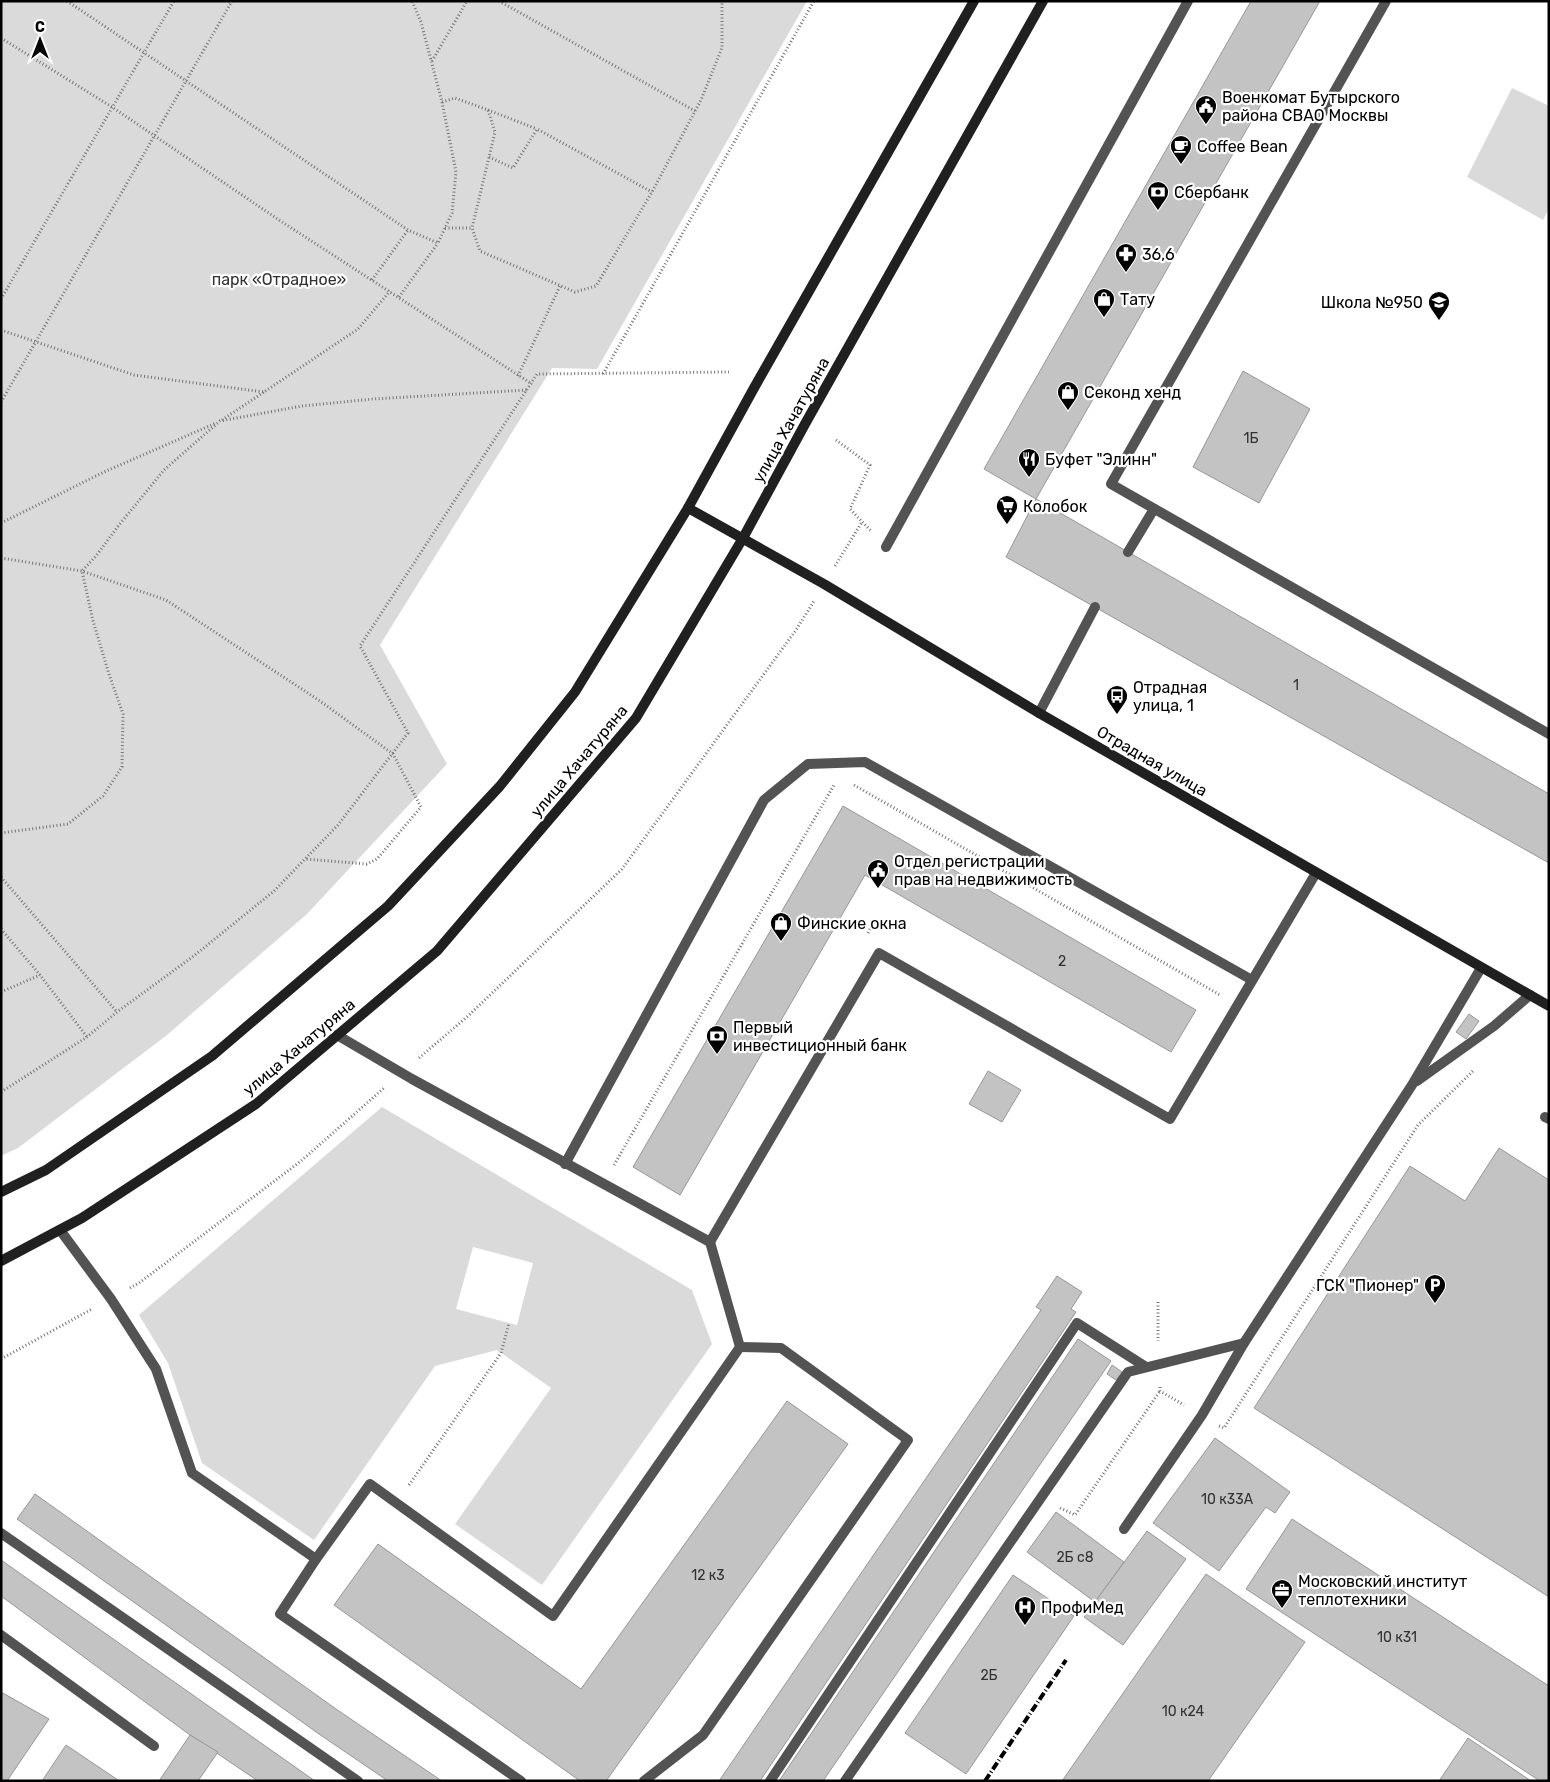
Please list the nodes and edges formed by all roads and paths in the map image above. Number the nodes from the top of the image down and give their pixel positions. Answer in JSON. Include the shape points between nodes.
{"nodes":[{"id":1,"x":67,"y":1,"type":"edge"},
{"id":2,"x":174,"y":1,"type":"edge"},
{"id":3,"x":232,"y":1,"type":"edge"},
{"id":4,"x":412,"y":1,"type":"edge"},
{"id":5,"x":467,"y":1,"type":"edge"},
{"id":6,"x":499,"y":1,"type":"edge"},
{"id":7,"x":722,"y":1,"type":"edge"},
{"id":8,"x":814,"y":1,"type":"edge"},
{"id":9,"x":974,"y":1,"type":"edge"},
{"id":10,"x":1043,"y":1,"type":"edge"},
{"id":11,"x":1188,"y":1,"type":"edge"},
{"id":12,"x":1386,"y":1,"type":"edge"},
{"id":13,"x":1,"y":38,"type":"edge"},
{"id":14,"x":144,"y":53,"type":"junction"},
{"id":15,"x":432,"y":62,"type":"junction"},
{"id":16,"x":186,"y":81,"type":"junction"},
{"id":17,"x":442,"y":102,"type":"junction"},
{"id":18,"x":112,"y":108,"type":"junction"},
{"id":19,"x":488,"y":110,"type":"junction"},
{"id":20,"x":695,"y":111,"type":"junction"},
{"id":21,"x":537,"y":129,"type":"junction"},
{"id":22,"x":155,"y":136,"type":"junction"},
{"id":23,"x":489,"y":157,"type":"junction"},
{"id":24,"x":652,"y":192,"type":"junction"},
{"id":25,"x":445,"y":228,"type":"junction"},
{"id":26,"x":472,"y":228,"type":"junction"},
{"id":27,"x":408,"y":230,"type":"junction"},
{"id":28,"x":438,"y":243,"type":"junction"},
{"id":29,"x":372,"y":280,"type":"junction"},
{"id":30,"x":560,"y":286,"type":"junction"},
{"id":31,"x":390,"y":291,"type":"junction"},
{"id":32,"x":398,"y":297,"type":"junction"},
{"id":33,"x":1,"y":299,"type":"edge"},
{"id":34,"x":1,"y":330,"type":"edge"},
{"id":35,"x":36,"y":342,"type":"junction"},
{"id":36,"x":729,"y":372,"type":"dead end"},
{"id":37,"x":602,"y":374,"type":"junction"},
{"id":38,"x":518,"y":376,"type":"junction"},
{"id":39,"x":532,"y":384,"type":"junction"},
{"id":40,"x":528,"y":390,"type":"junction"},
{"id":41,"x":264,"y":392,"type":"junction"},
{"id":42,"x":1,"y":402,"type":"edge"},
{"id":43,"x":220,"y":421,"type":"junction"},
{"id":44,"x":836,"y":440,"type":"dead end"},
{"id":45,"x":688,"y":508,"type":"junction"},
{"id":46,"x":1154,"y":509,"type":"junction"},
{"id":47,"x":1,"y":523,"type":"edge"},
{"id":48,"x":743,"y":538,"type":"junction"},
{"id":49,"x":886,"y":547,"type":"joint"},
{"id":50,"x":1128,"y":552,"type":"dead end"},
{"id":51,"x":1,"y":558,"type":"edge"},
{"id":52,"x":82,"y":571,"type":"junction"},
{"id":53,"x":1095,"y":607,"type":"dead end"},
{"id":54,"x":796,"y":630,"type":"dead end"},
{"id":55,"x":1039,"y":713,"type":"junction"},
{"id":56,"x":1549,"y":734,"type":"edge"},
{"id":57,"x":393,"y":754,"type":"junction"},
{"id":58,"x":1,"y":833,"type":"edge"},
{"id":59,"x":305,"y":859,"type":"junction"},
{"id":60,"x":1316,"y":873,"type":"junction"},
{"id":61,"x":1,"y":877,"type":"edge"},
{"id":62,"x":1,"y":929,"type":"edge"},
{"id":63,"x":1481,"y":968,"type":"junction"},
{"id":64,"x":40,"y":975,"type":"junction"},
{"id":65,"x":1252,"y":980,"type":"junction"},
{"id":66,"x":1,"y":992,"type":"edge"},
{"id":67,"x":1530,"y":996,"type":"junction"},
{"id":68,"x":1549,"y":1006,"type":"edge"},
{"id":69,"x":118,"y":1012,"type":"junction"},
{"id":70,"x":337,"y":1035,"type":"junction"},
{"id":71,"x":87,"y":1037,"type":"junction"},
{"id":72,"x":1475,"y":1069,"type":"dead end"},
{"id":73,"x":401,"y":1073,"type":"junction"},
{"id":74,"x":1412,"y":1085,"type":"junction"},
{"id":75,"x":1,"y":1092,"type":"edge"},
{"id":76,"x":565,"y":1164,"type":"junction"},
{"id":77,"x":1,"y":1192,"type":"edge"},
{"id":78,"x":60,"y":1230,"type":"junction"},
{"id":79,"x":710,"y":1242,"type":"junction"},
{"id":80,"x":1,"y":1261,"type":"edge"},
{"id":81,"x":111,"y":1299,"type":"junction"},
{"id":82,"x":509,"y":1323,"type":"dead end"},
{"id":83,"x":1244,"y":1343,"type":"junction"},
{"id":84,"x":740,"y":1347,"type":"junction"},
{"id":85,"x":1,"y":1359,"type":"edge"},
{"id":86,"x":1146,"y":1368,"type":"junction"},
{"id":87,"x":1224,"y":1428,"type":"dead end"},
{"id":88,"x":396,"y":1503,"type":"junction"},
{"id":89,"x":1124,"y":1530,"type":"dead end"},
{"id":90,"x":1,"y":1534,"type":"edge"},
{"id":91,"x":316,"y":1559,"type":"junction"},
{"id":92,"x":1,"y":1635,"type":"edge"},
{"id":93,"x":154,"y":1746,"type":"dead end"},
{"id":94,"x":358,"y":1781,"type":"edge"},
{"id":95,"x":521,"y":1781,"type":"edge"},
{"id":96,"x":644,"y":1781,"type":"edge"},
{"id":97,"x":770,"y":1781,"type":"edge"},
{"id":98,"x":846,"y":1781,"type":"edge"}],
"edges":[{"from":1,"to":14,"type":"path"},
{"from":2,"to":14,"type":"path"},
{"from":3,"to":16,"type":"path"},
{"from":4,"to":15,"type":"path"},
{"from":5,"to":15,"type":"path"},
{"from":6,"to":20,"type":"path"},
{"from":7,"to":20,"type":"path","via":[[722,48]]},
{"from":8,"to":37,"type":"path"},
{"from":9,"to":45,"type":"main road"},
{"from":10,"to":48,"type":"main road","name":"улица Хачатуряна"},
{"from":11,"to":49,"type":"lane"},
{"from":12,"to":46,"type":"lane","via":[[1112,484]]},
{"from":13,"to":18,"type":"path"},
{"from":14,"to":16,"type":"path"},
{"from":14,"to":18,"type":"path"},
{"from":15,"to":17,"type":"path"},
{"from":16,"to":22,"type":"path"},
{"from":16,"to":27,"type":"path"},
{"from":17,"to":19,"type":"path","via":[[454,98]]},
{"from":17,"to":25,"type":"path","via":[[456,172],[452,213]]},
{"from":18,"to":22,"type":"path"},
{"from":18,"to":33,"type":"path"},
{"from":19,"to":21,"type":"path"},
{"from":19,"to":23,"type":"path","via":[[496,132]]},
{"from":20,"to":24,"type":"path"},
{"from":21,"to":23,"type":"path","via":[[513,168]]},
{"from":21,"to":24,"type":"path"},
{"from":22,"to":29,"type":"path"},
{"from":22,"to":35,"type":"path"},
{"from":23,"to":26,"type":"path"},
{"from":24,"to":30,"type":"path","via":[[596,286],[575,292]]},
{"from":25,"to":26,"type":"path"},
{"from":25,"to":28,"type":"path"},
{"from":26,"to":30,"type":"path","via":[[480,251]]},
{"from":27,"to":28,"type":"path"},
{"from":27,"to":29,"type":"path"},
{"from":28,"to":32,"type":"path"},
{"from":29,"to":31,"type":"path"},
{"from":30,"to":38,"type":"path"},
{"from":31,"to":32,"type":"path"},
{"from":31,"to":41,"type":"path","via":[[358,329]]},
{"from":32,"to":38,"type":"path"},
{"from":34,"to":35,"type":"path"},
{"from":35,"to":41,"type":"path","via":[[134,375]]},
{"from":35,"to":42,"type":"path"},
{"from":36,"to":37,"type":"path"},
{"from":37,"to":39,"type":"path","via":[[537,374]]},
{"from":38,"to":39,"type":"path"},
{"from":39,"to":40,"type":"path"},
{"from":40,"to":43,"type":"path","via":[[302,406]]},
{"from":40,"to":57,"type":"path","via":[[360,646],[408,733]]},
{"from":41,"to":43,"type":"path"},
{"from":43,"to":47,"type":"path","via":[[104,472]]},
{"from":43,"to":52,"type":"path","via":[[164,470]]},
{"from":44,"to":49,"type":"path","via":[[870,465],[850,509]]},
{"from":45,"to":48,"type":"main road","name":"Отрадная улица"},
{"from":45,"to":77,"type":"main road","via":[[575,692],[500,786],[388,906],[212,1056],[46,1170]]},
{"from":46,"to":50,"type":"lane"},
{"from":46,"to":56,"type":"lane"},
{"from":48,"to":55,"type":"main road","name":"Отрадная улица"},
{"from":48,"to":70,"type":"main road","name":"улица Хачатуряна","via":[[636,718],[437,951]]},
{"from":51,"to":52,"type":"path"},
{"from":52,"to":57,"type":"path","via":[[166,600],[320,701]]},
{"from":52,"to":58,"type":"path","via":[[93,621],[123,714],[122,767],[103,796],[68,824]]},
{"from":53,"to":55,"type":"lane"},
{"from":54,"to":73,"type":"path","via":[[622,869],[468,1016]]},
{"from":55,"to":60,"type":"main road","name":"Отрадная улица"},
{"from":57,"to":59,"type":"path","via":[[338,825]]},
{"from":57,"to":59,"type":"path","via":[[422,807],[376,859],[367,864]]},
{"from":59,"to":69,"type":"path","via":[[274,891]]},
{"from":60,"to":63,"type":"main road","name":"Отрадная улица"},
{"from":60,"to":65,"type":"lane"},
{"from":61,"to":69,"type":"path"},
{"from":62,"to":64,"type":"path"},
{"from":63,"to":67,"type":"main road","name":"Отрадная улица"},
{"from":63,"to":74,"type":"lane"},
{"from":64,"to":66,"type":"path"},
{"from":64,"to":71,"type":"path"},
{"from":65,"to":76,"type":"lane","via":[[865,762],[808,764],[764,800]]},
{"from":65,"to":79,"type":"lane","via":[[1170,1120],[879,952]]},
{"from":67,"to":68,"type":"main road","name":"Отрадная улица"},
{"from":67,"to":74,"type":"lane"},
{"from":69,"to":71,"type":"path"},
{"from":70,"to":73,"type":"lane"},
{"from":70,"to":78,"type":"main road","name":"улица Хачатуряна","via":[[256,1104]]},
{"from":71,"to":75,"type":"path"},
{"from":72,"to":87,"type":"path","via":[[1418,1126]]},
{"from":73,"to":76,"type":"lane"},
{"from":73,"to":81,"type":"path","via":[[301,1161],[140,1283]]},
{"from":74,"to":83,"type":"lane"},
{"from":76,"to":79,"type":"lane"},
{"from":78,"to":80,"type":"main road","name":"улица Хачатуряна"},
{"from":78,"to":81,"type":"lane"},
{"from":79,"to":84,"type":"lane"},
{"from":81,"to":85,"type":"path"},
{"from":81,"to":91,"type":"lane","via":[[156,1368],[192,1473]]},
{"from":82,"to":88,"type":"path","via":[[501,1353]]},
{"from":83,"to":86,"type":"lane"},
{"from":83,"to":89,"type":"lane","via":[[1202,1415]]},
{"from":84,"to":88,"type":"lane","via":[[553,1616]]},
{"from":84,"to":96,"type":"lane","via":[[781,1348],[908,1440],[702,1734]]},
{"from":86,"to":97,"type":"lane","via":[[1077,1323]]},
{"from":86,"to":98,"type":"lane","via":[[1128,1372]]},
{"from":88,"to":91,"type":"lane","via":[[370,1484]]},
{"from":90,"to":94,"type":"lane"},
{"from":91,"to":95,"type":"lane","via":[[280,1614]]},
{"from":92,"to":93,"type":"lane"}]}
